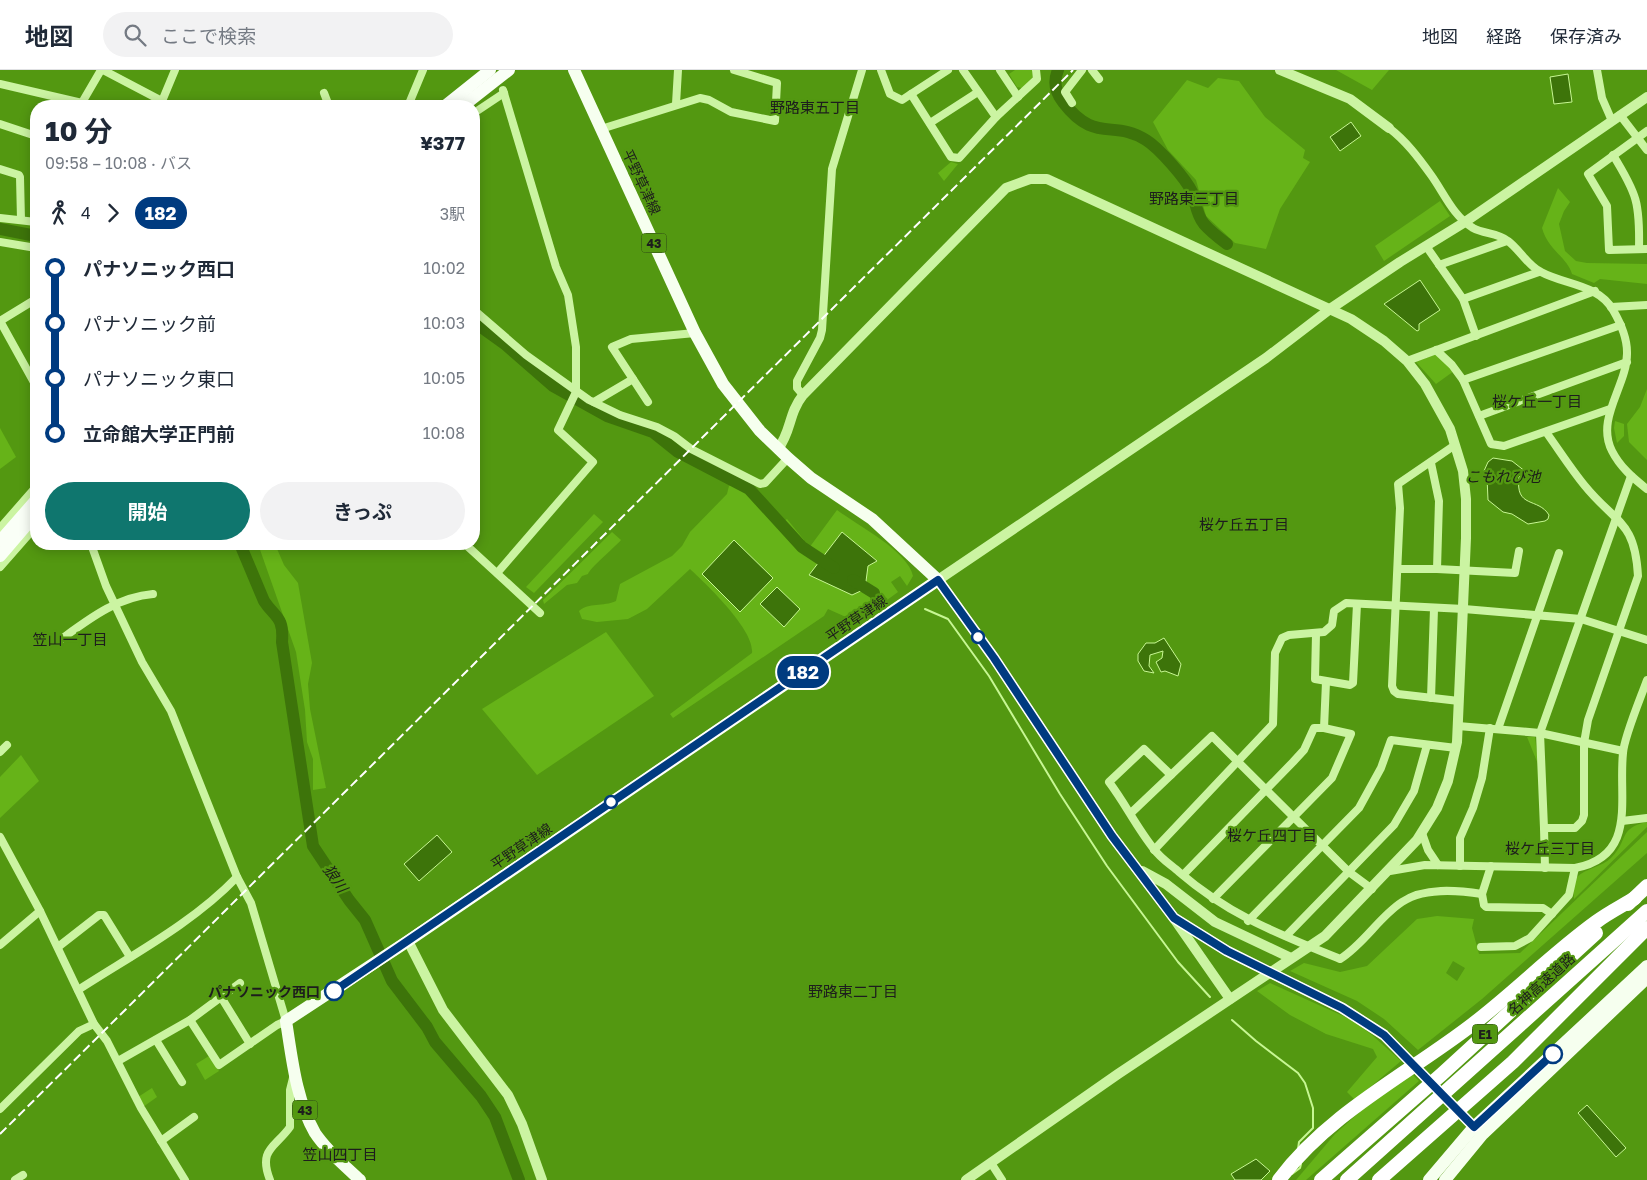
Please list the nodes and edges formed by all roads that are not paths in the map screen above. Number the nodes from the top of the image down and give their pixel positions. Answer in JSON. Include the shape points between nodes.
{"nodes":[{"id":1,"x":102,"y":70,"type":"edge"},
{"id":2,"x":175,"y":70,"type":"edge"},
{"id":3,"x":423,"y":70,"type":"edge"},
{"id":4,"x":490,"y":70,"type":"edge"},
{"id":5,"x":509,"y":70,"type":"edge"},
{"id":6,"x":574,"y":70,"type":"edge"},
{"id":7,"x":678,"y":70,"type":"edge"},
{"id":8,"x":734,"y":70,"type":"edge"},
{"id":9,"x":861,"y":70,"type":"edge"},
{"id":10,"x":881,"y":70,"type":"edge"},
{"id":11,"x":948,"y":70,"type":"edge"},
{"id":12,"x":963,"y":70,"type":"edge"},
{"id":13,"x":1000,"y":70,"type":"edge"},
{"id":14,"x":1036,"y":70,"type":"edge"},
{"id":15,"x":1082,"y":70,"type":"edge"},
{"id":16,"x":1092,"y":70,"type":"edge"},
{"id":17,"x":1280,"y":70,"type":"edge"},
{"id":18,"x":1597,"y":70,"type":"edge"},
{"id":19,"x":1100,"y":79,"type":"dead end"},
{"id":20,"x":0,"y":84,"type":"edge"},
{"id":21,"x":978,"y":92,"type":"junction"},
{"id":22,"x":324,"y":93,"type":"dead end"},
{"id":23,"x":911,"y":94,"type":"junction"},
{"id":24,"x":1018,"y":97,"type":"junction"},
{"id":25,"x":1647,"y":97,"type":"edge"},
{"id":26,"x":65,"y":100,"type":"edge"},
{"id":27,"x":83,"y":100,"type":"edge"},
{"id":28,"x":154,"y":100,"type":"edge"},
{"id":29,"x":163,"y":100,"type":"edge"},
{"id":30,"x":326,"y":100,"type":"edge"},
{"id":31,"x":410,"y":100,"type":"edge"},
{"id":32,"x":452,"y":100,"type":"edge"},
{"id":33,"x":471,"y":100,"type":"edge"},
{"id":34,"x":1072,"y":102,"type":"dead end"},
{"id":35,"x":676,"y":104,"type":"junction"},
{"id":36,"x":480,"y":109,"type":"edge"},
{"id":37,"x":996,"y":117,"type":"junction"},
{"id":38,"x":1616,"y":118,"type":"junction"},
{"id":39,"x":0,"y":124,"type":"edge"},
{"id":40,"x":930,"y":124,"type":"junction"},
{"id":41,"x":1389,"y":128,"type":"joint"},
{"id":42,"x":601,"y":129,"type":"junction"},
{"id":43,"x":1647,"y":131,"type":"edge"},
{"id":44,"x":30,"y":134,"type":"edge"},
{"id":45,"x":1638,"y":136,"type":"junction"},
{"id":46,"x":1647,"y":150,"type":"edge"},
{"id":47,"x":1613,"y":155,"type":"junction"},
{"id":48,"x":0,"y":169,"type":"edge"},
{"id":49,"x":0,"y":218,"type":"edge"},
{"id":50,"x":21,"y":220,"type":"junction"},
{"id":51,"x":30,"y":221,"type":"edge"},
{"id":52,"x":1465,"y":222,"type":"junction"},
{"id":53,"x":1507,"y":241,"type":"junction"},
{"id":54,"x":0,"y":242,"type":"edge"},
{"id":55,"x":1426,"y":246,"type":"junction"},
{"id":56,"x":30,"y":247,"type":"edge"},
{"id":57,"x":1643,"y":249,"type":"edge"},
{"id":58,"x":1439,"y":265,"type":"junction"},
{"id":59,"x":1539,"y":272,"type":"junction"},
{"id":60,"x":1596,"y":291,"type":"junction"},
{"id":61,"x":1463,"y":299,"type":"junction"},
{"id":62,"x":30,"y":303,"type":"edge"},
{"id":63,"x":1647,"y":305,"type":"edge"},
{"id":64,"x":1611,"y":307,"type":"junction"},
{"id":65,"x":1330,"y":309,"type":"junction"},
{"id":66,"x":480,"y":315,"type":"edge"},
{"id":67,"x":0,"y":321,"type":"edge"},
{"id":68,"x":1621,"y":325,"type":"junction"},
{"id":69,"x":695,"y":333,"type":"junction"},
{"id":70,"x":1476,"y":336,"type":"junction"},
{"id":71,"x":1436,"y":350,"type":"junction"},
{"id":72,"x":1407,"y":361,"type":"junction"},
{"id":73,"x":1627,"y":362,"type":"junction"},
{"id":74,"x":30,"y":375,"type":"edge"},
{"id":75,"x":633,"y":379,"type":"junction"},
{"id":76,"x":1463,"y":380,"type":"junction"},
{"id":77,"x":803,"y":395,"type":"junction"},
{"id":78,"x":574,"y":396,"type":"junction"},
{"id":79,"x":594,"y":402,"type":"junction"},
{"id":80,"x":648,"y":402,"type":"dead end"},
{"id":81,"x":1610,"y":409,"type":"junction"},
{"id":82,"x":1479,"y":416,"type":"junction"},
{"id":83,"x":1546,"y":432,"type":"junction"},
{"id":84,"x":1455,"y":445,"type":"junction"},
{"id":85,"x":778,"y":449,"type":"junction"},
{"id":86,"x":788,"y":458,"type":"junction"},
{"id":87,"x":1431,"y":463,"type":"junction"},
{"id":88,"x":1631,"y":476,"type":"junction"},
{"id":89,"x":1647,"y":489,"type":"edge"},
{"id":90,"x":30,"y":494,"type":"edge"},
{"id":91,"x":30,"y":507,"type":"edge"},
{"id":92,"x":1616,"y":516,"type":"junction"},
{"id":93,"x":30,"y":521,"type":"edge"},
{"id":94,"x":0,"y":528,"type":"edge"},
{"id":95,"x":30,"y":533,"type":"edge"},
{"id":96,"x":0,"y":540,"type":"edge"},
{"id":97,"x":93,"y":550,"type":"edge"},
{"id":98,"x":472,"y":550,"type":"edge"},
{"id":99,"x":1519,"y":551,"type":"dead end"},
{"id":100,"x":1559,"y":553,"type":"dead end"},
{"id":101,"x":0,"y":556,"type":"edge"},
{"id":102,"x":0,"y":567,"type":"edge"},
{"id":103,"x":1398,"y":569,"type":"junction"},
{"id":104,"x":1437,"y":569,"type":"junction"},
{"id":105,"x":1465,"y":570,"type":"junction"},
{"id":106,"x":498,"y":572,"type":"junction"},
{"id":107,"x":938,"y":580,"type":"junction"},
{"id":108,"x":153,"y":594,"type":"dead end"},
{"id":109,"x":114,"y":603,"type":"junction"},
{"id":110,"x":1357,"y":604,"type":"junction"},
{"id":111,"x":1396,"y":606,"type":"junction"},
{"id":112,"x":1434,"y":608,"type":"junction"},
{"id":113,"x":1464,"y":609,"type":"junction"},
{"id":114,"x":540,"y":613,"type":"dead end"},
{"id":115,"x":1539,"y":614,"type":"junction"},
{"id":116,"x":1581,"y":619,"type":"junction"},
{"id":117,"x":1621,"y":630,"type":"junction"},
{"id":118,"x":1316,"y":634,"type":"junction"},
{"id":119,"x":60,"y":640,"type":"dead end"},
{"id":120,"x":1647,"y":640,"type":"edge"},
{"id":121,"x":1647,"y":680,"type":"edge"},
{"id":122,"x":1326,"y":682,"type":"junction"},
{"id":123,"x":1431,"y":698,"type":"junction"},
{"id":124,"x":1458,"y":700,"type":"junction"},
{"id":125,"x":1458,"y":726,"type":"junction"},
{"id":126,"x":1324,"y":728,"type":"junction"},
{"id":127,"x":1494,"y":729,"type":"junction"},
{"id":128,"x":1540,"y":733,"type":"junction"},
{"id":129,"x":1584,"y":743,"type":"junction"},
{"id":130,"x":7,"y":745,"type":"dead end"},
{"id":131,"x":1427,"y":745,"type":"junction"},
{"id":132,"x":1456,"y":748,"type":"junction"},
{"id":133,"x":1623,"y":751,"type":"junction"},
{"id":134,"x":0,"y":752,"type":"edge"},
{"id":135,"x":1239,"y":761,"type":"junction"},
{"id":136,"x":1171,"y":774,"type":"junction"},
{"id":137,"x":1267,"y":789,"type":"junction"},
{"id":138,"x":1131,"y":813,"type":"junction"},
{"id":139,"x":1293,"y":817,"type":"junction"},
{"id":140,"x":1647,"y":818,"type":"edge"},
{"id":141,"x":1622,"y":820,"type":"junction"},
{"id":142,"x":1544,"y":828,"type":"junction"},
{"id":143,"x":1422,"y":832,"type":"junction"},
{"id":144,"x":0,"y":837,"type":"edge"},
{"id":145,"x":1322,"y":844,"type":"junction"},
{"id":146,"x":1154,"y":850,"type":"junction"},
{"id":147,"x":1438,"y":865,"type":"junction"},
{"id":148,"x":1460,"y":866,"type":"junction"},
{"id":149,"x":1491,"y":866,"type":"junction"},
{"id":150,"x":1137,"y":868,"type":"junction"},
{"id":151,"x":1545,"y":868,"type":"junction"},
{"id":152,"x":1575,"y":868,"type":"junction"},
{"id":153,"x":1390,"y":871,"type":"junction"},
{"id":154,"x":1349,"y":872,"type":"junction"},
{"id":155,"x":1183,"y":875,"type":"junction"},
{"id":156,"x":238,"y":877,"type":"junction"},
{"id":157,"x":1647,"y":886,"type":"edge"},
{"id":158,"x":1372,"y":889,"type":"junction"},
{"id":159,"x":1482,"y":894,"type":"junction"},
{"id":160,"x":1635,"y":898,"type":"junction"},
{"id":161,"x":1213,"y":899,"type":"junction"},
{"id":162,"x":1647,"y":911,"type":"edge"},
{"id":163,"x":40,"y":912,"type":"junction"},
{"id":164,"x":1552,"y":914,"type":"junction"},
{"id":165,"x":1174,"y":918,"type":"junction"},
{"id":166,"x":1248,"y":920,"type":"junction"},
{"id":167,"x":1647,"y":928,"type":"edge"},
{"id":168,"x":1286,"y":936,"type":"junction"},
{"id":169,"x":408,"y":941,"type":"junction"},
{"id":170,"x":0,"y":946,"type":"edge"},
{"id":171,"x":58,"y":947,"type":"junction"},
{"id":172,"x":1307,"y":947,"type":"junction"},
{"id":173,"x":1481,"y":947,"type":"dead end"},
{"id":174,"x":130,"y":956,"type":"junction"},
{"id":175,"x":1291,"y":958,"type":"junction"},
{"id":176,"x":1647,"y":966,"type":"edge"},
{"id":177,"x":1647,"y":978,"type":"edge"},
{"id":178,"x":240,"y":984,"type":"dead end"},
{"id":179,"x":78,"y":990,"type":"junction"},
{"id":180,"x":221,"y":997,"type":"junction"},
{"id":181,"x":1230,"y":999,"type":"junction"},
{"id":182,"x":190,"y":1020,"type":"junction"},
{"id":183,"x":286,"y":1021,"type":"junction"},
{"id":184,"x":94,"y":1024,"type":"junction"},
{"id":185,"x":156,"y":1040,"type":"junction"},
{"id":186,"x":250,"y":1044,"type":"junction"},
{"id":187,"x":118,"y":1062,"type":"junction"},
{"id":188,"x":294,"y":1073,"type":"junction"},
{"id":189,"x":182,"y":1082,"type":"dead end"},
{"id":190,"x":0,"y":1109,"type":"edge"},
{"id":191,"x":194,"y":1117,"type":"dead end"},
{"id":192,"x":1478,"y":1131,"type":"junction"},
{"id":193,"x":161,"y":1141,"type":"junction"},
{"id":194,"x":990,"y":1163,"type":"junction"},
{"id":195,"x":1396,"y":1166,"type":"junction"},
{"id":196,"x":23,"y":1175,"type":"dead end"},
{"id":197,"x":15,"y":1180,"type":"edge"},
{"id":198,"x":185,"y":1180,"type":"edge"},
{"id":199,"x":270,"y":1180,"type":"edge"},
{"id":200,"x":360,"y":1180,"type":"edge"},
{"id":201,"x":542,"y":1180,"type":"edge"},
{"id":202,"x":966,"y":1180,"type":"edge"},
{"id":203,"x":1002,"y":1180,"type":"edge"},
{"id":204,"x":1279,"y":1180,"type":"edge"},
{"id":205,"x":1321,"y":1180,"type":"edge"},
{"id":206,"x":1346,"y":1180,"type":"edge"},
{"id":207,"x":1379,"y":1180,"type":"edge"},
{"id":208,"x":1388,"y":1180,"type":"edge"},
{"id":209,"x":1429,"y":1180,"type":"edge"},
{"id":210,"x":1445,"y":1180,"type":"edge"}],
"edges":[{"from":1,"to":27,"type":"street"},
{"from":1,"to":28,"type":"street"},
{"from":2,"to":29,"type":"street"},
{"from":3,"to":31,"type":"street"},
{"from":4,"to":32,"type":"highway"},
{"from":5,"to":33,"type":"highway"},
{"from":6,"to":42,"type":"main road","name":"平野草津線","number":"43"},
{"from":7,"to":35,"type":"street"},
{"from":8,"to":35,"type":"street","via":[[777,83],[775,121],[731,112],[700,98]]},
{"from":9,"to":77,"type":"street","via":[[832,169],[822,330],[797,381],[797,388]]},
{"from":10,"to":23,"type":"street","via":[[890,94],[902,100]]},
{"from":11,"to":23,"type":"street"},
{"from":12,"to":21,"type":"street"},
{"from":13,"to":24,"type":"street"},
{"from":14,"to":24,"type":"street","via":[[1036,79]]},
{"from":15,"to":34,"type":"street","via":[[1065,92]]},
{"from":16,"to":19,"type":"street"},
{"from":17,"to":41,"type":"street","via":[[1350,99]]},
{"from":18,"to":38,"type":"street","via":[[1602,98]]},
{"from":20,"to":26,"type":"street"},
{"from":21,"to":37,"type":"street"},
{"from":21,"to":40,"type":"street"},
{"from":22,"to":30,"type":"street"},
{"from":23,"to":40,"type":"street"},
{"from":24,"to":37,"type":"street"},
{"from":25,"to":38,"type":"street"},
{"from":35,"to":42,"type":"street"},
{"from":36,"to":78,"type":"street","via":[[503,92],[556,267],[568,295],[576,346]]},
{"from":37,"to":40,"type":"street","via":[[959,158],[951,157]]},
{"from":38,"to":45,"type":"street"},
{"from":38,"to":52,"type":"street"},
{"from":39,"to":44,"type":"street"},
{"from":41,"to":52,"type":"street","via":[[1406,142]]},
{"from":42,"to":69,"type":"main road","name":"平野草津線","number":"43"},
{"from":43,"to":45,"type":"street"},
{"from":45,"to":46,"type":"street"},
{"from":45,"to":47,"type":"street"},
{"from":47,"to":57,"type":"street","via":[[1636,198]]},
{"from":47,"to":57,"type":"street","via":[[1588,174],[1607,206],[1609,250]]},
{"from":48,"to":50,"type":"street","via":[[19,174]]},
{"from":49,"to":50,"type":"street"},
{"from":50,"to":51,"type":"street"},
{"from":52,"to":53,"type":"street"},
{"from":52,"to":55,"type":"street"},
{"from":53,"to":58,"type":"street"},
{"from":53,"to":59,"type":"street"},
{"from":54,"to":56,"type":"street"},
{"from":55,"to":58,"type":"street"},
{"from":55,"to":65,"type":"street"},
{"from":58,"to":61,"type":"street"},
{"from":59,"to":60,"type":"street"},
{"from":59,"to":61,"type":"street"},
{"from":60,"to":64,"type":"street"},
{"from":60,"to":70,"type":"street"},
{"from":61,"to":70,"type":"street"},
{"from":62,"to":67,"type":"street"},
{"from":63,"to":64,"type":"street"},
{"from":64,"to":68,"type":"street"},
{"from":65,"to":72,"type":"street","via":[[1384,341]]},
{"from":65,"to":77,"type":"street","via":[[1058,182],[1030,178],[1006,188]]},
{"from":65,"to":107,"type":"street","via":[[1266,358]]},
{"from":66,"to":78,"type":"street"},
{"from":67,"to":74,"type":"street"},
{"from":68,"to":73,"type":"street","via":[[1628,351]]},
{"from":68,"to":76,"type":"street"},
{"from":69,"to":75,"type":"street","via":[[631,339],[612,347]]},
{"from":69,"to":85,"type":"main road","name":"平野草津線","number":"43","via":[[723,384]]},
{"from":70,"to":71,"type":"street"},
{"from":71,"to":72,"type":"street"},
{"from":71,"to":76,"type":"street"},
{"from":72,"to":84,"type":"street","via":[[1440,409]]},
{"from":73,"to":81,"type":"street"},
{"from":73,"to":82,"type":"street"},
{"from":75,"to":79,"type":"street"},
{"from":75,"to":80,"type":"street"},
{"from":76,"to":82,"type":"street"},
{"from":77,"to":85,"type":"street","via":[[792,413],[787,437]]},
{"from":78,"to":79,"type":"street"},
{"from":78,"to":106,"type":"street","via":[[558,430],[593,462]]},
{"from":79,"to":86,"type":"street","via":[[674,436],[691,449],[760,484],[765,483]]},
{"from":81,"to":83,"type":"street"},
{"from":81,"to":88,"type":"street","via":[[1611,449]]},
{"from":82,"to":83,"type":"street","via":[[1491,444],[1498,446]]},
{"from":83,"to":92,"type":"street","via":[[1586,487]]},
{"from":84,"to":87,"type":"street"},
{"from":84,"to":105,"type":"street","via":[[1466,499]]},
{"from":85,"to":86,"type":"main road","name":"平野草津線","number":"43"},
{"from":86,"to":107,"type":"main road","name":"平野草津線","number":"43","via":[[811,478],[872,519]]},
{"from":87,"to":103,"type":"street","via":[[1398,484]]},
{"from":87,"to":104,"type":"street","via":[[1439,507]]},
{"from":88,"to":89,"type":"street"},
{"from":88,"to":92,"type":"street"},
{"from":90,"to":94,"type":"street"},
{"from":91,"to":96,"type":"highway"},
{"from":92,"to":116,"type":"street"},
{"from":92,"to":117,"type":"street","via":[[1632,536],[1638,576]]},
{"from":93,"to":101,"type":"highway"},
{"from":95,"to":102,"type":"street"},
{"from":97,"to":109,"type":"street"},
{"from":98,"to":106,"type":"street"},
{"from":99,"to":105,"type":"street","via":[[1515,573]]},
{"from":100,"to":115,"type":"street"},
{"from":103,"to":104,"type":"street"},
{"from":103,"to":111,"type":"street"},
{"from":104,"to":105,"type":"street"},
{"from":105,"to":113,"type":"street"},
{"from":106,"to":114,"type":"street"},
{"from":107,"to":150,"type":"street"},
{"from":107,"to":169,"type":"main road","name":"平野草津線"},
{"from":108,"to":109,"type":"street"},
{"from":109,"to":119,"type":"street"},
{"from":109,"to":156,"type":"street","via":[[142,662],[171,711]]},
{"from":110,"to":111,"type":"street"},
{"from":110,"to":118,"type":"street","via":[[1340,606],[1334,611],[1329,629]]},
{"from":110,"to":122,"type":"street","via":[[1353,683]]},
{"from":111,"to":112,"type":"street"},
{"from":111,"to":123,"type":"street","via":[[1394,691]]},
{"from":112,"to":113,"type":"street"},
{"from":112,"to":123,"type":"street"},
{"from":113,"to":115,"type":"street"},
{"from":113,"to":124,"type":"street"},
{"from":115,"to":116,"type":"street"},
{"from":115,"to":127,"type":"street"},
{"from":116,"to":117,"type":"street"},
{"from":116,"to":128,"type":"street"},
{"from":117,"to":120,"type":"street"},
{"from":117,"to":129,"type":"street","via":[[1588,720]]},
{"from":118,"to":122,"type":"street","via":[[1315,679]]},
{"from":118,"to":135,"type":"street","via":[[1300,633],[1282,638],[1275,653],[1273,724]]},
{"from":121,"to":133,"type":"street"},
{"from":122,"to":126,"type":"street"},
{"from":123,"to":124,"type":"street"},
{"from":124,"to":125,"type":"street"},
{"from":125,"to":127,"type":"street"},
{"from":125,"to":132,"type":"street"},
{"from":126,"to":137,"type":"street","via":[[1314,728],[1304,750]]},
{"from":126,"to":139,"type":"street","via":[[1351,734],[1351,740],[1332,778]]},
{"from":127,"to":128,"type":"street"},
{"from":127,"to":148,"type":"street","via":[[1473,808],[1460,838]]},
{"from":128,"to":129,"type":"street"},
{"from":128,"to":142,"type":"street"},
{"from":129,"to":133,"type":"street"},
{"from":129,"to":142,"type":"street","via":[[1582,821],[1574,828]]},
{"from":130,"to":134,"type":"street"},
{"from":131,"to":132,"type":"street"},
{"from":131,"to":145,"type":"street","via":[[1391,740],[1363,802]]},
{"from":131,"to":154,"type":"street","via":[[1419,778],[1405,809],[1380,841]]},
{"from":132,"to":143,"type":"street","via":[[1448,781]]},
{"from":133,"to":141,"type":"street"},
{"from":135,"to":136,"type":"street","via":[[1212,736]]},
{"from":135,"to":137,"type":"street"},
{"from":135,"to":146,"type":"street"},
{"from":136,"to":138,"type":"street"},
{"from":136,"to":138,"type":"street","via":[[1146,750],[1141,750],[1109,782]]},
{"from":137,"to":139,"type":"street"},
{"from":137,"to":155,"type":"street"},
{"from":138,"to":146,"type":"street"},
{"from":139,"to":145,"type":"street"},
{"from":139,"to":161,"type":"street"},
{"from":140,"to":141,"type":"street"},
{"from":141,"to":152,"type":"street","via":[[1610,851],[1597,861]]},
{"from":142,"to":151,"type":"street"},
{"from":143,"to":147,"type":"street"},
{"from":143,"to":153,"type":"street"},
{"from":144,"to":163,"type":"street"},
{"from":145,"to":154,"type":"street"},
{"from":145,"to":166,"type":"street"},
{"from":146,"to":155,"type":"street"},
{"from":147,"to":148,"type":"street"},
{"from":147,"to":153,"type":"street"},
{"from":148,"to":149,"type":"street"},
{"from":149,"to":151,"type":"street"},
{"from":149,"to":159,"type":"street"},
{"from":150,"to":165,"type":"street"},
{"from":150,"to":175,"type":"street","via":[[1166,884],[1215,922]]},
{"from":151,"to":152,"type":"street"},
{"from":152,"to":164,"type":"street","via":[[1569,895]]},
{"from":153,"to":158,"type":"street"},
{"from":154,"to":158,"type":"street"},
{"from":154,"to":168,"type":"street"},
{"from":155,"to":161,"type":"street"},
{"from":156,"to":174,"type":"street","via":[[222,894]]},
{"from":156,"to":183,"type":"street","via":[[251,903]]},
{"from":157,"to":160,"type":"highway","name":"名神高速道路","number":"E1"},
{"from":158,"to":172,"type":"street","via":[[1325,936]]},
{"from":159,"to":164,"type":"street","via":[[1486,907],[1543,908]]},
{"from":159,"to":172,"type":"street","via":[[1419,893],[1402,902],[1340,960]]},
{"from":160,"to":204,"type":"highway","via":[[1596,922],[1440,1049],[1358,1105],[1308,1148]]},
{"from":160,"to":205,"type":"highway","name":"名神高速道路","number":"E1"},
{"from":161,"to":166,"type":"street"},
{"from":162,"to":206,"type":"highway","name":"名神高速道路","number":"E1"},
{"from":163,"to":170,"type":"street"},
{"from":163,"to":171,"type":"street"},
{"from":164,"to":173,"type":"street","via":[[1523,943]]},
{"from":165,"to":181,"type":"street"},
{"from":165,"to":192,"type":"street","via":[[1246,961],[1342,1008],[1384,1035]]},
{"from":166,"to":168,"type":"street"},
{"from":167,"to":195,"type":"highway","via":[[1513,1062]]},
{"from":168,"to":172,"type":"street"},
{"from":169,"to":183,"type":"main road","name":"平野草津線"},
{"from":169,"to":201,"type":"street","via":[[443,1010],[508,1095]]},
{"from":171,"to":174,"type":"street","via":[[99,915],[104,915]]},
{"from":171,"to":179,"type":"street"},
{"from":172,"to":175,"type":"street"},
{"from":174,"to":179,"type":"street"},
{"from":175,"to":181,"type":"street"},
{"from":176,"to":192,"type":"main road"},
{"from":177,"to":192,"type":"main road"},
{"from":178,"to":180,"type":"street"},
{"from":179,"to":184,"type":"street"},
{"from":180,"to":182,"type":"street"},
{"from":180,"to":186,"type":"street"},
{"from":181,"to":194,"type":"street"},
{"from":182,"to":185,"type":"street"},
{"from":182,"to":186,"type":"street","via":[[219,1065]]},
{"from":183,"to":186,"type":"street"},
{"from":183,"to":188,"type":"main road","number":"43"},
{"from":184,"to":187,"type":"street"},
{"from":184,"to":190,"type":"street","via":[[79,1031]]},
{"from":185,"to":187,"type":"street"},
{"from":185,"to":189,"type":"street"},
{"from":187,"to":193,"type":"street"},
{"from":188,"to":199,"type":"street","via":[[290,1090],[290,1127],[266,1155]]},
{"from":188,"to":200,"type":"main road","number":"43","via":[[316,1134]]},
{"from":191,"to":193,"type":"street"},
{"from":192,"to":209,"type":"main road"},
{"from":192,"to":210,"type":"main road"},
{"from":193,"to":198,"type":"street"},
{"from":194,"to":202,"type":"street"},
{"from":194,"to":203,"type":"street"},
{"from":195,"to":207,"type":"highway"},
{"from":195,"to":208,"type":"highway"},
{"from":196,"to":197,"type":"street"}]}
